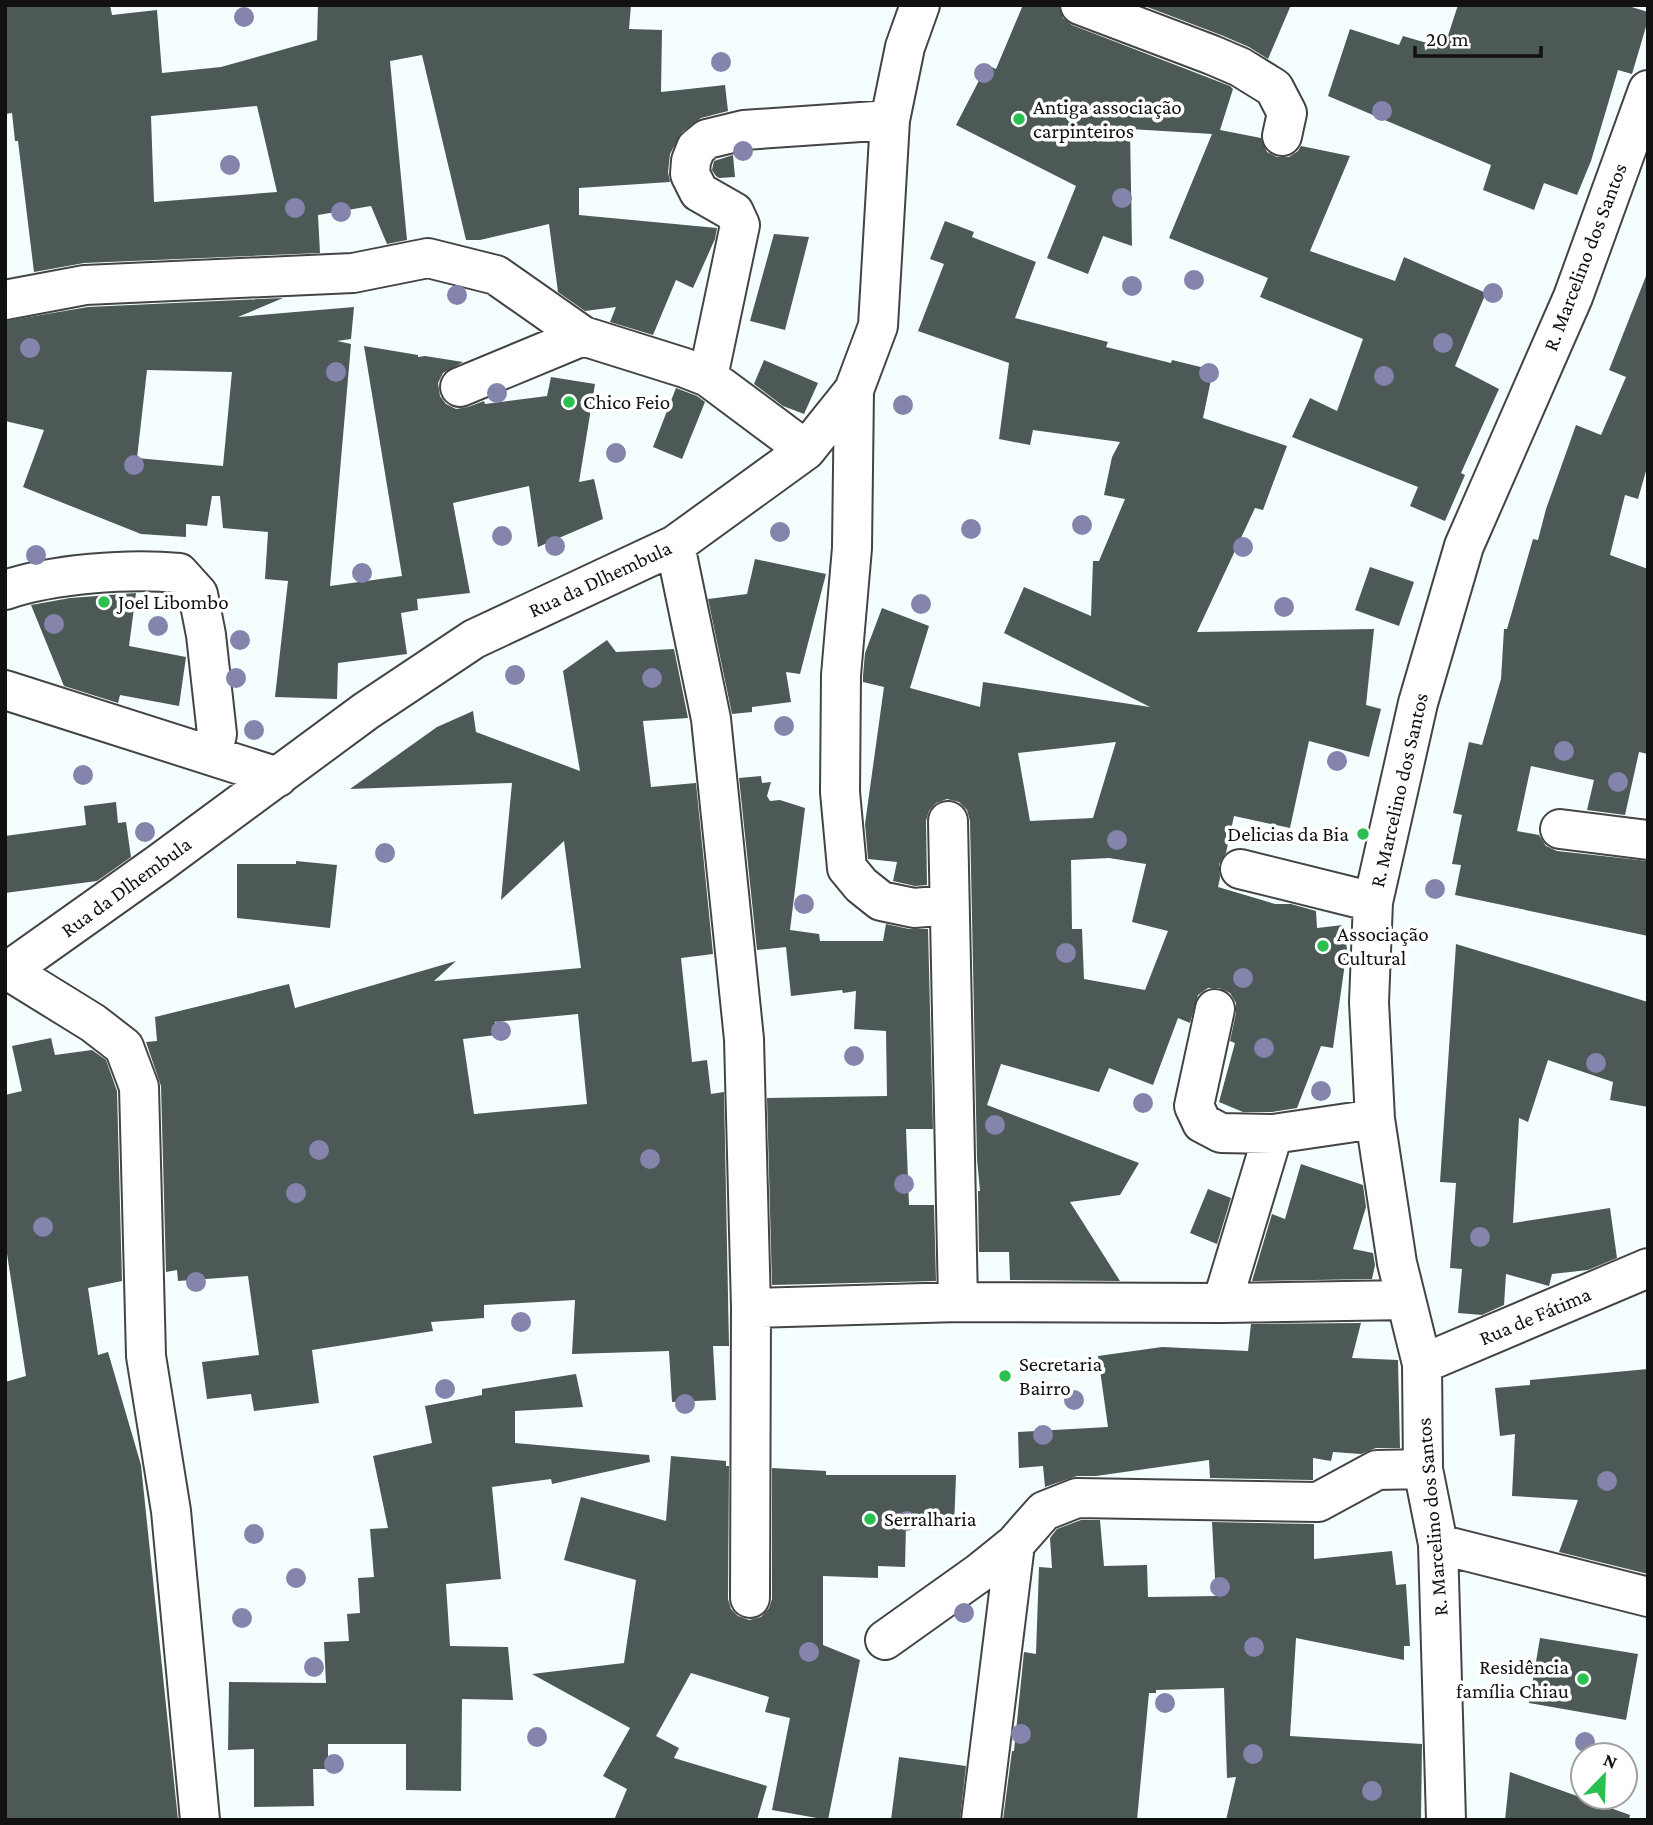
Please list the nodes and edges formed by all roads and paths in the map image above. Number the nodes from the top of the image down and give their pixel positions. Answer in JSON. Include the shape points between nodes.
{"nodes":[{"id":1,"x":920,"y":5,"type":"edge"},
{"id":2,"x":1080,"y":5,"type":"edge"},
{"id":3,"x":1648,"y":90,"type":"edge"},
{"id":4,"x":890,"y":120,"type":"junction"},
{"id":5,"x":1282,"y":136,"type":"dead end"},
{"id":6,"x":5,"y":300,"type":"edge"},
{"id":7,"x":583,"y":337,"type":"junction"},
{"id":8,"x":708,"y":377,"type":"junction"},
{"id":9,"x":460,"y":387,"type":"dead end"},
{"id":10,"x":854,"y":390,"type":"junction"},
{"id":11,"x":806,"y":450,"type":"junction"},
{"id":12,"x":675,"y":545,"type":"junction"},
{"id":13,"x":5,"y":590,"type":"edge"},
{"id":14,"x":5,"y":690,"type":"edge"},
{"id":15,"x":212,"y":756,"type":"junction"},
{"id":16,"x":278,"y":777,"type":"junction"},
{"id":17,"x":948,"y":821,"type":"dead end"},
{"id":18,"x":1560,"y":829,"type":"dead end"},
{"id":19,"x":1648,"y":840,"type":"edge"},
{"id":20,"x":1240,"y":869,"type":"dead end"},
{"id":21,"x":1373,"y":901,"type":"junction"},
{"id":22,"x":949,"y":905,"type":"junction"},
{"id":23,"x":7,"y":972,"type":"edge"},
{"id":24,"x":1215,"y":1009,"type":"dead end"},
{"id":25,"x":1375,"y":1119,"type":"junction"},
{"id":26,"x":1273,"y":1134,"type":"junction"},
{"id":27,"x":1648,"y":1268,"type":"edge"},
{"id":28,"x":1406,"y":1300,"type":"junction"},
{"id":29,"x":958,"y":1302,"type":"junction"},
{"id":30,"x":1222,"y":1303,"type":"junction"},
{"id":31,"x":751,"y":1308,"type":"junction"},
{"id":32,"x":1422,"y":1364,"type":"junction"},
{"id":33,"x":1423,"y":1469,"type":"junction"},
{"id":34,"x":1015,"y":1544,"type":"junction"},
{"id":35,"x":1438,"y":1544,"type":"junction"},
{"id":36,"x":1648,"y":1597,"type":"edge"},
{"id":37,"x":750,"y":1598,"type":"dead end"},
{"id":38,"x":886,"y":1640,"type":"dead end"},
{"id":39,"x":200,"y":1820,"type":"edge"},
{"id":40,"x":981,"y":1820,"type":"edge"},
{"id":41,"x":1446,"y":1820,"type":"edge"}],
"edges":[{"from":1,"to":4,"type":"street","name":"Rua da Dlhembula","via":[[905,47]]},
{"from":2,"to":5,"type":"street","via":[[1212,55],[1274,88],[1287,113]]},
{"from":3,"to":21,"type":"street","name":"R. Marcelino dos Santos","via":[[1573,297],[1464,546],[1418,703]]},
{"from":4,"to":8,"type":"street","via":[[744,130],[707,139],[696,148],[690,173],[699,192],[734,212],[740,225]]},
{"from":4,"to":10,"type":"street","name":"Rua da Dlhembula","via":[[878,326]]},
{"from":6,"to":7,"type":"street","via":[[85,285],[353,273],[428,258],[496,275]]},
{"from":7,"to":8,"type":"street"},
{"from":7,"to":9,"type":"street"},
{"from":8,"to":11,"type":"street"},
{"from":10,"to":11,"type":"street","name":"Rua da Dlhembula"},
{"from":10,"to":22,"type":"street","via":[[852,548],[841,675],[839,792],[847,869],[881,901],[914,908]]},
{"from":11,"to":12,"type":"street","name":"Rua da Dlhembula"},
{"from":12,"to":16,"type":"street","name":"Rua da Dlhembula","via":[[474,639]]},
{"from":12,"to":31,"type":"street","via":[[711,719],[744,1039]]},
{"from":13,"to":15,"type":"street","via":[[28,582],[144,570],[179,573],[198,594],[206,635],[217,734]]},
{"from":14,"to":15,"type":"street"},
{"from":15,"to":16,"type":"street"},
{"from":16,"to":23,"type":"street","name":"Rua da Dlhembula"},
{"from":17,"to":22,"type":"street"},
{"from":18,"to":19,"type":"street"},
{"from":20,"to":21,"type":"street"},
{"from":21,"to":25,"type":"street","name":"R. Marcelino dos Santos","via":[[1369,1002]]},
{"from":22,"to":29,"type":"street"},
{"from":23,"to":39,"type":"street","via":[[124,1047],[139,1087],[146,1356],[170,1511]]},
{"from":24,"to":26,"type":"street","via":[[1194,1106],[1202,1123],[1221,1133]]},
{"from":25,"to":26,"type":"street"},
{"from":25,"to":28,"type":"street","name":"R. Marcelino dos Santos"},
{"from":26,"to":30,"type":"street"},
{"from":27,"to":32,"type":"street","name":"Rua de Fátima"},
{"from":28,"to":30,"type":"street"},
{"from":28,"to":32,"type":"street","name":"R. Marcelino dos Santos"},
{"from":29,"to":30,"type":"street"},
{"from":29,"to":31,"type":"street"},
{"from":31,"to":37,"type":"street"},
{"from":32,"to":33,"type":"street","name":"R. Marcelino dos Santos"},
{"from":33,"to":34,"type":"street","via":[[1377,1471],[1318,1502],[1077,1498],[1044,1511]]},
{"from":33,"to":35,"type":"street","name":"R. Marcelino dos Santos"},
{"from":34,"to":38,"type":"street"},
{"from":34,"to":40,"type":"street"},
{"from":35,"to":36,"type":"street"},
{"from":35,"to":41,"type":"street","name":"R. Marcelino dos Santos"}]}
